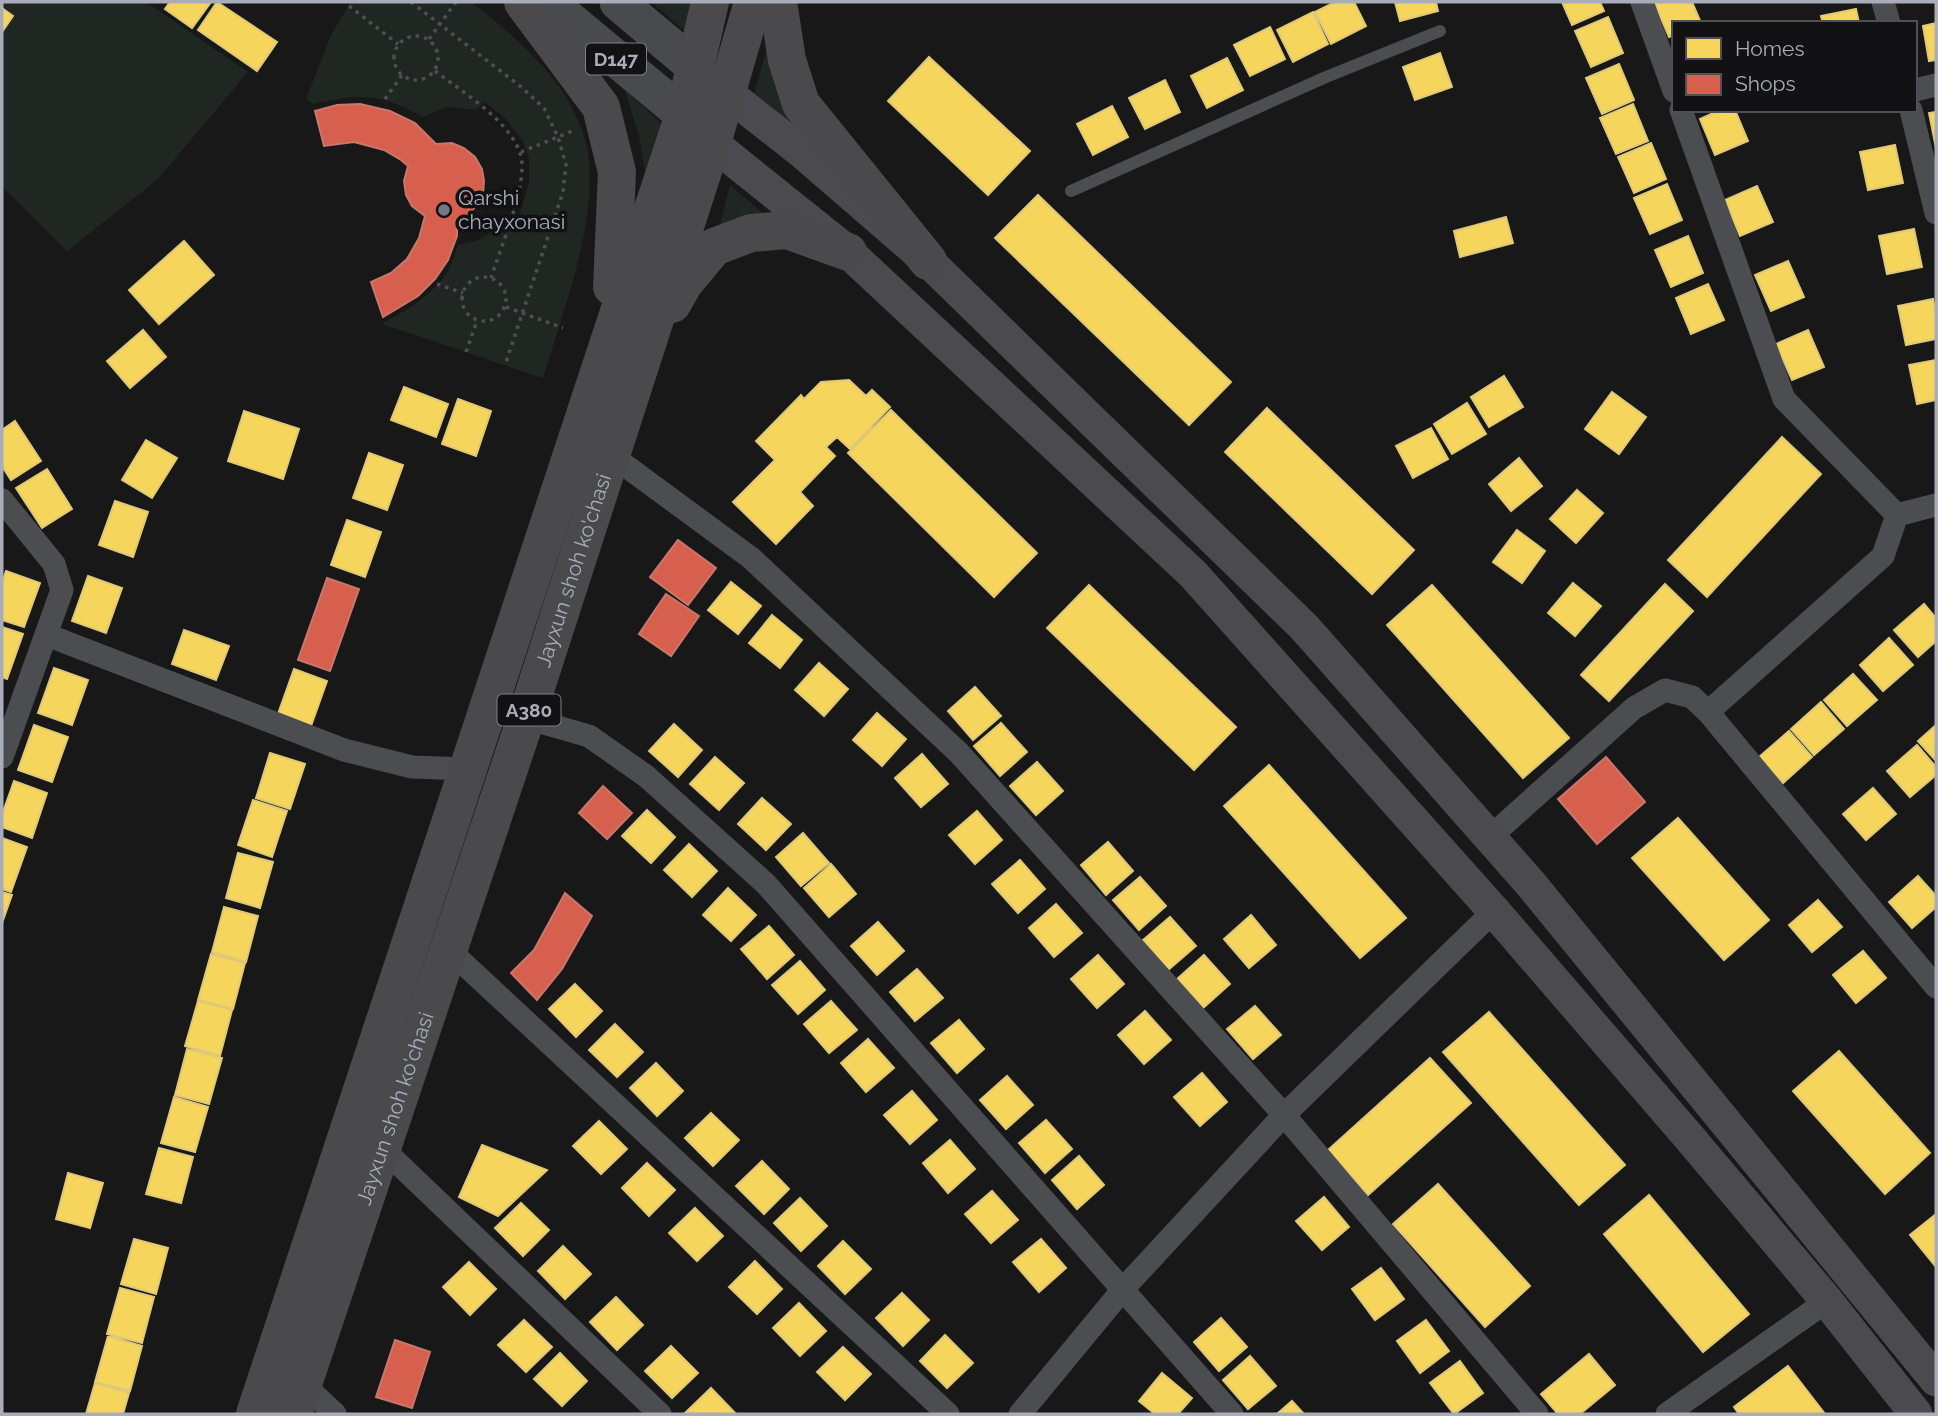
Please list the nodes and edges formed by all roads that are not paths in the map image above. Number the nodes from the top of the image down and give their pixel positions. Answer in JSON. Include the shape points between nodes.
{"nodes":[{"id":1,"x":523,"y":2,"type":"edge"},
{"id":2,"x":548,"y":2,"type":"edge"},
{"id":3,"x":618,"y":2,"type":"edge"},
{"id":4,"x":710,"y":2,"type":"edge"},
{"id":5,"x":753,"y":2,"type":"edge"},
{"id":6,"x":778,"y":2,"type":"edge"},
{"id":7,"x":1642,"y":2,"type":"edge"},
{"id":8,"x":1883,"y":2,"type":"edge"},
{"id":9,"x":1888,"y":21,"type":"edge"},
{"id":10,"x":1440,"y":31,"type":"dead end"},
{"id":11,"x":695,"y":67,"type":"junction"},
{"id":12,"x":1672,"y":85,"type":"edge"},
{"id":13,"x":1936,"y":85,"type":"edge"},
{"id":14,"x":1917,"y":90,"type":"edge"},
{"id":15,"x":725,"y":92,"type":"junction"},
{"id":16,"x":1682,"y":112,"type":"edge"},
{"id":17,"x":1911,"y":112,"type":"edge"},
{"id":18,"x":684,"y":115,"type":"junction"},
{"id":19,"x":712,"y":143,"type":"junction"},
{"id":20,"x":1071,"y":191,"type":"dead end"},
{"id":21,"x":1936,"y":213,"type":"edge"},
{"id":22,"x":848,"y":252,"type":"junction"},
{"id":23,"x":928,"y":261,"type":"junction"},
{"id":24,"x":609,"y":337,"type":"junction"},
{"id":25,"x":645,"y":351,"type":"junction"},
{"id":26,"x":611,"y":455,"type":"junction"},
{"id":27,"x":2,"y":500,"type":"edge"},
{"id":28,"x":1936,"y":505,"type":"edge"},
{"id":29,"x":1897,"y":515,"type":"junction"},
{"id":30,"x":47,"y":635,"type":"junction"},
{"id":31,"x":1708,"y":712,"type":"junction"},
{"id":32,"x":526,"y":718,"type":"junction"},
{"id":33,"x":2,"y":757,"type":"edge"},
{"id":34,"x":466,"y":769,"type":"junction"},
{"id":35,"x":1490,"y":837,"type":"junction"},
{"id":36,"x":1494,"y":911,"type":"junction"},
{"id":37,"x":449,"y":950,"type":"junction"},
{"id":38,"x":1936,"y":987,"type":"edge"},
{"id":39,"x":1284,"y":1115,"type":"junction"},
{"id":40,"x":382,"y":1148,"type":"junction"},
{"id":41,"x":1124,"y":1288,"type":"junction"},
{"id":42,"x":1827,"y":1301,"type":"junction"},
{"id":43,"x":1930,"y":1373,"type":"edge"},
{"id":44,"x":298,"y":1399,"type":"edge"},
{"id":45,"x":1906,"y":1402,"type":"edge"},
{"id":46,"x":255,"y":1414,"type":"edge"},
{"id":47,"x":335,"y":1414,"type":"edge"},
{"id":48,"x":660,"y":1414,"type":"edge"},
{"id":49,"x":948,"y":1414,"type":"edge"},
{"id":50,"x":1020,"y":1414,"type":"edge"},
{"id":51,"x":1232,"y":1414,"type":"edge"},
{"id":52,"x":1537,"y":1414,"type":"edge"},
{"id":53,"x":1667,"y":1414,"type":"edge"}],
"edges":[{"from":1,"to":24,"type":"highway","via":[[601,107],[617,172]]},
{"from":2,"to":18,"type":"main road","number":"D147"},
{"from":3,"to":11,"type":"main road","number":"D147"},
{"from":4,"to":11,"type":"highway","name":"Jayxun shoh ko'chasi","number":"A380"},
{"from":5,"to":15,"type":"highway","name":"Jayxun shoh ko'chasi","number":"A380"},
{"from":6,"to":23,"type":"highway","via":[[787,60],[801,104]]},
{"from":7,"to":12,"type":"street"},
{"from":8,"to":9,"type":"street"},
{"from":10,"to":20,"type":"lane"},
{"from":11,"to":15,"type":"main road"},
{"from":11,"to":18,"type":"highway","name":"Jayxun shoh ko'chasi","number":"A380"},
{"from":13,"to":14,"type":"street"},
{"from":15,"to":19,"type":"highway","name":"Jayxun shoh ko'chasi","number":"A380"},
{"from":15,"to":23,"type":"main road"},
{"from":16,"to":29,"type":"street","via":[[1784,399]]},
{"from":17,"to":21,"type":"street"},
{"from":18,"to":19,"type":"main road"},
{"from":18,"to":24,"type":"highway","name":"Jayxun shoh ko'chasi","number":"A380"},
{"from":19,"to":22,"type":"main road"},
{"from":19,"to":25,"type":"highway","name":"Jayxun shoh ko'chasi","number":"A380"},
{"from":22,"to":25,"type":"highway","via":[[787,229],[751,233],[714,247],[684,283]]},
{"from":22,"to":36,"type":"main road","via":[[1193,575]]},
{"from":23,"to":35,"type":"main road","via":[[1304,626]]},
{"from":24,"to":34,"type":"highway","name":"Jayxun shoh ko'chasi","number":"A380"},
{"from":25,"to":26,"type":"highway","name":"Jayxun shoh ko'chasi","number":"A380"},
{"from":26,"to":32,"type":"highway","name":"Jayxun shoh ko'chasi","number":"A380"},
{"from":26,"to":39,"type":"street","via":[[751,558],[960,753]]},
{"from":27,"to":30,"type":"street","via":[[54,564],[62,590]]},
{"from":28,"to":29,"type":"street"},
{"from":29,"to":31,"type":"street","via":[[1883,556]]},
{"from":30,"to":33,"type":"street"},
{"from":30,"to":34,"type":"street","via":[[344,750],[412,767]]},
{"from":31,"to":35,"type":"street","via":[[1692,697],[1665,690],[1634,708]]},
{"from":31,"to":38,"type":"street"},
{"from":32,"to":37,"type":"highway","name":"Jayxun shoh ko'chasi","number":"A380"},
{"from":32,"to":41,"type":"street","via":[[589,736],[646,776],[766,884]]},
{"from":34,"to":46,"type":"highway","name":"Jayxun shoh ko'chasi","number":"A380"},
{"from":35,"to":43,"type":"main road"},
{"from":36,"to":39,"type":"street"},
{"from":36,"to":42,"type":"main road"},
{"from":37,"to":40,"type":"highway","name":"Jayxun shoh ko'chasi","number":"A380"},
{"from":37,"to":49,"type":"street"},
{"from":39,"to":41,"type":"street"},
{"from":39,"to":52,"type":"street"},
{"from":40,"to":44,"type":"highway","name":"Jayxun shoh ko'chasi","number":"A380"},
{"from":40,"to":48,"type":"street"},
{"from":41,"to":50,"type":"street"},
{"from":41,"to":51,"type":"street"},
{"from":42,"to":45,"type":"main road"},
{"from":42,"to":53,"type":"street"},
{"from":43,"to":45,"type":"main road"},
{"from":44,"to":47,"type":"street"}]}
